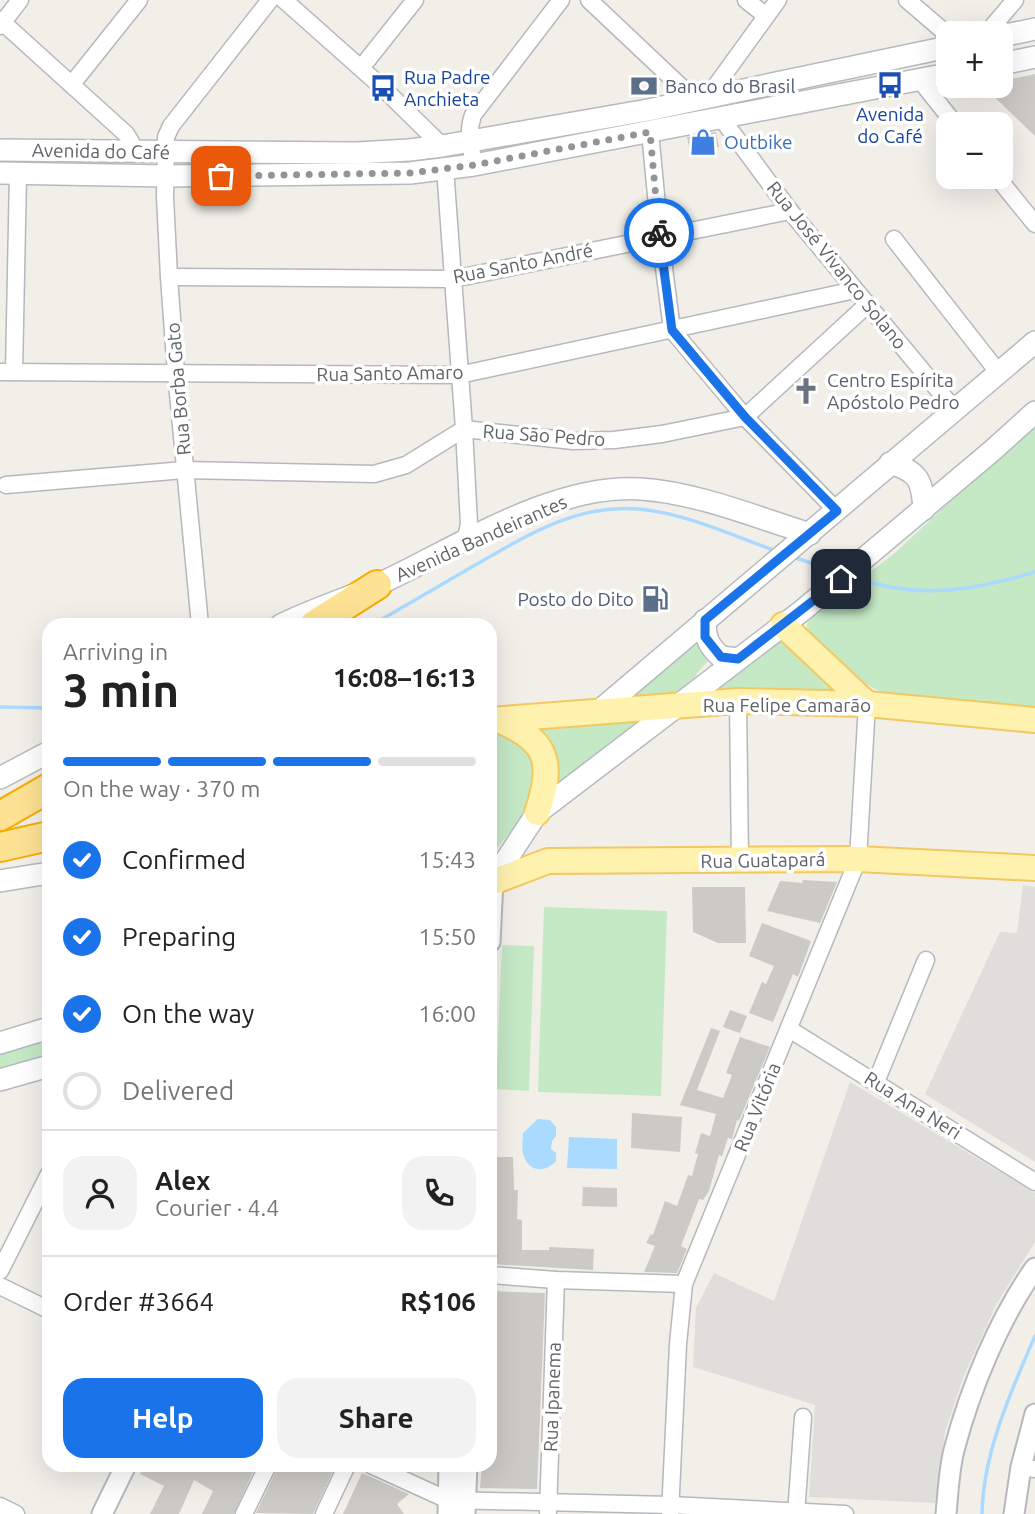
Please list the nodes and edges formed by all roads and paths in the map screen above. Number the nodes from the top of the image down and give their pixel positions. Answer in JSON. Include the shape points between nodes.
{"nodes":[{"id":1,"x":20,"y":0,"type":"edge"},
{"id":2,"x":139,"y":0,"type":"edge"},
{"id":3,"x":270,"y":0,"type":"edge"},
{"id":4,"x":284,"y":0,"type":"edge"},
{"id":5,"x":415,"y":0,"type":"edge"},
{"id":6,"x":561,"y":0,"type":"edge"},
{"id":7,"x":589,"y":0,"type":"edge"},
{"id":8,"x":746,"y":0,"type":"edge"},
{"id":9,"x":778,"y":0,"type":"edge"},
{"id":10,"x":907,"y":0,"type":"edge"},
{"id":11,"x":1015,"y":0,"type":"edge"},
{"id":12,"x":765,"y":15,"type":"junction"},
{"id":13,"x":997,"y":21,"type":"edge"},
{"id":14,"x":1,"y":23,"type":"edge"},
{"id":15,"x":936,"y":25,"type":"edge"},
{"id":16,"x":1035,"y":29,"type":"edge"},
{"id":17,"x":1013,"y":34,"type":"edge"},
{"id":18,"x":936,"y":50,"type":"edge"},
{"id":19,"x":1035,"y":57,"type":"edge"},
{"id":20,"x":1013,"y":62,"type":"edge"},
{"id":21,"x":361,"y":68,"type":"junction"},
{"id":22,"x":936,"y":76,"type":"edge"},
{"id":23,"x":919,"y":79,"type":"junction"},
{"id":24,"x":72,"y":84,"type":"junction"},
{"id":25,"x":701,"y":99,"type":"junction"},
{"id":26,"x":945,"y":112,"type":"edge"},
{"id":27,"x":722,"y":119,"type":"junction"},
{"id":28,"x":650,"y":132,"type":"junction"},
{"id":29,"x":469,"y":140,"type":"junction"},
{"id":30,"x":442,"y":146,"type":"junction"},
{"id":31,"x":0,"y":150,"type":"edge"},
{"id":32,"x":132,"y":152,"type":"junction"},
{"id":33,"x":166,"y":152,"type":"junction"},
{"id":34,"x":474,"y":165,"type":"junction"},
{"id":35,"x":445,"y":168,"type":"junction"},
{"id":36,"x":9,"y":173,"type":"edge"},
{"id":37,"x":167,"y":176,"type":"junction"},
{"id":38,"x":1007,"y":189,"type":"edge"},
{"id":39,"x":790,"y":211,"type":"junction"},
{"id":40,"x":1035,"y":224,"type":"edge"},
{"id":41,"x":660,"y":237,"type":"junction"},
{"id":42,"x":894,"y":239,"type":"dead end"},
{"id":43,"x":169,"y":277,"type":"junction"},
{"id":44,"x":453,"y":279,"type":"junction"},
{"id":45,"x":855,"y":290,"type":"junction"},
{"id":46,"x":868,"y":304,"type":"junction"},
{"id":47,"x":672,"y":330,"type":"junction"},
{"id":48,"x":1035,"y":342,"type":"edge"},
{"id":49,"x":7,"y":372,"type":"edge"},
{"id":50,"x":998,"y":372,"type":"junction"},
{"id":51,"x":176,"y":373,"type":"junction"},
{"id":52,"x":459,"y":375,"type":"junction"},
{"id":53,"x":954,"y":409,"type":"junction"},
{"id":54,"x":1035,"y":412,"type":"edge"},
{"id":55,"x":745,"y":417,"type":"junction"},
{"id":56,"x":464,"y":429,"type":"junction"},
{"id":57,"x":890,"y":463,"type":"junction"},
{"id":58,"x":184,"y":470,"type":"junction"},
{"id":59,"x":6,"y":485,"type":"dead end"},
{"id":60,"x":924,"y":509,"type":"junction"},
{"id":61,"x":837,"y":511,"type":"junction"},
{"id":62,"x":802,"y":540,"type":"junction"},
{"id":63,"x":465,"y":542,"type":"junction"},
{"id":64,"x":377,"y":585,"type":"junction"},
{"id":65,"x":199,"y":618,"type":"edge"},
{"id":66,"x":298,"y":618,"type":"edge"},
{"id":67,"x":325,"y":618,"type":"edge"},
{"id":68,"x":705,"y":620,"type":"junction"},
{"id":69,"x":783,"y":625,"type":"junction"},
{"id":70,"x":738,"y":659,"type":"junction"},
{"id":71,"x":738,"y":701,"type":"junction"},
{"id":72,"x":867,"y":704,"type":"junction"},
{"id":73,"x":680,"y":705,"type":"junction"},
{"id":74,"x":599,"y":711,"type":"junction"},
{"id":75,"x":497,"y":720,"type":"edge"},
{"id":76,"x":1035,"y":720,"type":"edge"},
{"id":77,"x":497,"y":721,"type":"edge"},
{"id":78,"x":42,"y":756,"type":"edge"},
{"id":79,"x":0,"y":778,"type":"edge"},
{"id":80,"x":42,"y":792,"type":"edge"},
{"id":81,"x":42,"y":804,"type":"edge"},
{"id":82,"x":537,"y":813,"type":"junction"},
{"id":83,"x":0,"y":818,"type":"edge"},
{"id":84,"x":42,"y":838,"type":"edge"},
{"id":85,"x":0,"y":847,"type":"edge"},
{"id":86,"x":858,"y":859,"type":"junction"},
{"id":87,"x":740,"y":860,"type":"junction"},
{"id":88,"x":1035,"y":868,"type":"edge"},
{"id":89,"x":497,"y":873,"type":"edge"},
{"id":90,"x":42,"y":874,"type":"edge"},
{"id":91,"x":42,"y":880,"type":"edge"},
{"id":92,"x":497,"y":880,"type":"edge"},
{"id":93,"x":0,"y":881,"type":"edge"},
{"id":94,"x":926,"y":960,"type":"dead end"},
{"id":95,"x":789,"y":1029,"type":"junction"},
{"id":96,"x":42,"y":1030,"type":"edge"},
{"id":97,"x":0,"y":1042,"type":"edge"},
{"id":98,"x":42,"y":1070,"type":"edge"},
{"id":99,"x":0,"y":1080,"type":"edge"},
{"id":100,"x":876,"y":1082,"type":"junction"},
{"id":101,"x":1035,"y":1182,"type":"edge"},
{"id":102,"x":42,"y":1188,"type":"edge"},
{"id":103,"x":1035,"y":1268,"type":"edge"},
{"id":104,"x":0,"y":1271,"type":"edge"},
{"id":105,"x":497,"y":1276,"type":"edge"},
{"id":106,"x":555,"y":1280,"type":"junction"},
{"id":107,"x":684,"y":1284,"type":"junction"},
{"id":108,"x":0,"y":1286,"type":"edge"},
{"id":109,"x":42,"y":1307,"type":"edge"},
{"id":110,"x":1035,"y":1414,"type":"edge"},
{"id":111,"x":803,"y":1417,"type":"dead end"},
{"id":112,"x":1028,"y":1468,"type":"edge"},
{"id":113,"x":123,"y":1472,"type":"edge"},
{"id":114,"x":265,"y":1472,"type":"edge"},
{"id":115,"x":344,"y":1472,"type":"edge"},
{"id":116,"x":385,"y":1472,"type":"edge"},
{"id":117,"x":450,"y":1472,"type":"edge"},
{"id":118,"x":465,"y":1472,"type":"edge"},
{"id":119,"x":0,"y":1506,"type":"edge"},
{"id":120,"x":457,"y":1507,"type":"edge"},
{"id":121,"x":548,"y":1509,"type":"edge"},
{"id":122,"x":670,"y":1509,"type":"edge"},
{"id":123,"x":796,"y":1513,"type":"edge"},
{"id":124,"x":16,"y":1514,"type":"edge"},
{"id":125,"x":102,"y":1514,"type":"edge"},
{"id":126,"x":244,"y":1514,"type":"edge"},
{"id":127,"x":324,"y":1514,"type":"edge"},
{"id":128,"x":845,"y":1514,"type":"edge"},
{"id":129,"x":946,"y":1514,"type":"edge"},
{"id":130,"x":1014,"y":1514,"type":"edge"}],
"edges":[{"from":1,"to":14,"type":"street"},
{"from":2,"to":24,"type":"street"},
{"from":3,"to":33,"type":"street","name":"Rua Borba Gato","via":[[171,126]]},
{"from":4,"to":21,"type":"street"},
{"from":5,"to":21,"type":"street"},
{"from":6,"to":29,"type":"street","via":[[473,115]]},
{"from":7,"to":25,"type":"street"},
{"from":8,"to":12,"type":"street"},
{"from":9,"to":12,"type":"street"},
{"from":10,"to":15,"type":"street"},
{"from":11,"to":13,"type":"street"},
{"from":12,"to":25,"type":"street"},
{"from":14,"to":24,"type":"street"},
{"from":16,"to":17,"type":"main road"},
{"from":18,"to":25,"type":"main road","name":"Avenida do Café"},
{"from":19,"to":20,"type":"main road"},
{"from":21,"to":30,"type":"street"},
{"from":22,"to":23,"type":"main road","name":"Avenida do Café"},
{"from":23,"to":26,"type":"street"},
{"from":23,"to":27,"type":"main road","name":"Avenida do Café"},
{"from":24,"to":32,"type":"street","via":[[126,134]]},
{"from":25,"to":29,"type":"main road","name":"Avenida do Café"},
{"from":27,"to":28,"type":"main road","name":"Avenida do Café"},
{"from":27,"to":39,"type":"street","name":"Rua José Vivanco Solano"},
{"from":28,"to":34,"type":"main road","name":"Avenida do Café"},
{"from":28,"to":41,"type":"street"},
{"from":29,"to":30,"type":"main road","name":"Avenida do Café"},
{"from":29,"to":34,"type":"street"},
{"from":30,"to":33,"type":"main road","name":"Avenida do Café","via":[[357,153]]},
{"from":31,"to":32,"type":"main road","name":"Avenida do Café"},
{"from":32,"to":33,"type":"main road","name":"Avenida do Café"},
{"from":33,"to":37,"type":"street","name":"Rua Borba Gato"},
{"from":34,"to":35,"type":"main road","name":"Avenida do Café"},
{"from":35,"to":37,"type":"main road","name":"Avenida do Café","via":[[410,173]]},
{"from":35,"to":44,"type":"street"},
{"from":36,"to":37,"type":"main road","name":"Avenida do Café"},
{"from":36,"to":49,"type":"street"},
{"from":37,"to":43,"type":"street","name":"Rua Borba Gato"},
{"from":38,"to":40,"type":"street"},
{"from":39,"to":41,"type":"street","name":"Rua Santo André"},
{"from":39,"to":45,"type":"street","name":"Rua José Vivanco Solano"},
{"from":41,"to":44,"type":"street","name":"Rua Santo André"},
{"from":41,"to":47,"type":"street"},
{"from":42,"to":50,"type":"street"},
{"from":43,"to":44,"type":"street","name":"Rua Santo André"},
{"from":43,"to":51,"type":"street","name":"Rua Borba Gato"},
{"from":44,"to":52,"type":"street"},
{"from":45,"to":46,"type":"street","name":"Rua José Vivanco Solano"},
{"from":45,"to":47,"type":"street","name":"Rua Santo Amaro"},
{"from":46,"to":53,"type":"street","name":"Rua José Vivanco Solano"},
{"from":46,"to":55,"type":"street"},
{"from":47,"to":52,"type":"street","name":"Rua Santo Amaro"},
{"from":47,"to":55,"type":"street"},
{"from":48,"to":50,"type":"main road"},
{"from":49,"to":51,"type":"street","name":"Rua Santo Amaro"},
{"from":50,"to":53,"type":"main road"},
{"from":51,"to":52,"type":"street","name":"Rua Santo Amaro"},
{"from":51,"to":58,"type":"street","name":"Rua Borba Gato"},
{"from":52,"to":56,"type":"street"},
{"from":53,"to":57,"type":"main road"},
{"from":54,"to":60,"type":"main road"},
{"from":55,"to":56,"type":"street","name":"Rua São Pedro","via":[[614,440],[573,441]]},
{"from":55,"to":61,"type":"street"},
{"from":56,"to":58,"type":"street","name":"Rua São Pedro","via":[[406,465],[374,474]]},
{"from":56,"to":63,"type":"street","via":[[469,524]]},
{"from":57,"to":60,"type":"main road","via":[[916,475]]},
{"from":57,"to":61,"type":"main road"},
{"from":58,"to":59,"type":"street","name":"Rua São Pedro"},
{"from":58,"to":65,"type":"street","name":"Rua Borba Gato"},
{"from":60,"to":69,"type":"main road"},
{"from":61,"to":62,"type":"main road"},
{"from":62,"to":63,"type":"main road","name":"Avenida Bandeirantes","via":[[679,495],[639,489],[572,496]]},
{"from":62,"to":68,"type":"main road"},
{"from":63,"to":64,"type":"main road","name":"Avenida Bandeirantes"},
{"from":64,"to":66,"type":"main road","name":"Avenida Bandeirantes"},
{"from":64,"to":67,"type":"highway"},
{"from":68,"to":70,"type":"main road","via":[[705,637],[711,648],[721,657]]},
{"from":68,"to":74,"type":"main road"},
{"from":69,"to":70,"type":"main road"},
{"from":69,"to":72,"type":"main road"},
{"from":70,"to":73,"type":"main road"},
{"from":71,"to":72,"type":"main road","name":"Rua Felipe Camarão"},
{"from":71,"to":73,"type":"main road","name":"Rua Felipe Camarão"},
{"from":71,"to":87,"type":"street"},
{"from":72,"to":76,"type":"main road","name":"Rua Felipe Camarão"},
{"from":72,"to":86,"type":"street","name":"Rua Vitória"},
{"from":73,"to":74,"type":"main road","name":"Rua Felipe Camarão"},
{"from":73,"to":82,"type":"main road"},
{"from":74,"to":75,"type":"main road","name":"Rua Felipe Camarão"},
{"from":77,"to":82,"type":"main road","via":[[529,735],[544,757],[545,781]]},
{"from":78,"to":79,"type":"main road"},
{"from":80,"to":83,"type":"highway"},
{"from":81,"to":83,"type":"highway"},
{"from":82,"to":89,"type":"main road"},
{"from":84,"to":85,"type":"highway"},
{"from":86,"to":87,"type":"main road","name":"Rua Guatapará"},
{"from":86,"to":88,"type":"main road","name":"Rua Guatapará"},
{"from":86,"to":95,"type":"street","name":"Rua Vitória"},
{"from":87,"to":92,"type":"main road","name":"Rua Guatapará","via":[[548,862]]},
{"from":90,"to":93,"type":"main road"},
{"from":91,"to":93,"type":"main road"},
{"from":94,"to":100,"type":"street"},
{"from":95,"to":100,"type":"street","name":"Rua Ana Neri"},
{"from":95,"to":107,"type":"street","name":"Rua Vitória"},
{"from":96,"to":97,"type":"main road"},
{"from":98,"to":99,"type":"main road"},
{"from":100,"to":101,"type":"street","name":"Rua Ana Neri"},
{"from":102,"to":104,"type":"street"},
{"from":103,"to":129,"type":"street","via":[[971,1395],[954,1452]]},
{"from":105,"to":106,"type":"street"},
{"from":106,"to":107,"type":"street"},
{"from":106,"to":121,"type":"street","name":"Rua Ipanema"},
{"from":107,"to":122,"type":"street","name":"Rua Vitória"},
{"from":108,"to":109,"type":"street"},
{"from":110,"to":112,"type":"street"},
{"from":111,"to":123,"type":"street"},
{"from":112,"to":130,"type":"street"},
{"from":113,"to":125,"type":"street"},
{"from":114,"to":126,"type":"street"},
{"from":115,"to":127,"type":"street"},
{"from":116,"to":120,"type":"street"},
{"from":117,"to":120,"type":"street"},
{"from":118,"to":120,"type":"street"},
{"from":119,"to":124,"type":"street"},
{"from":120,"to":121,"type":"street"},
{"from":121,"to":122,"type":"street"},
{"from":122,"to":123,"type":"street"},
{"from":123,"to":128,"type":"street"}]}
